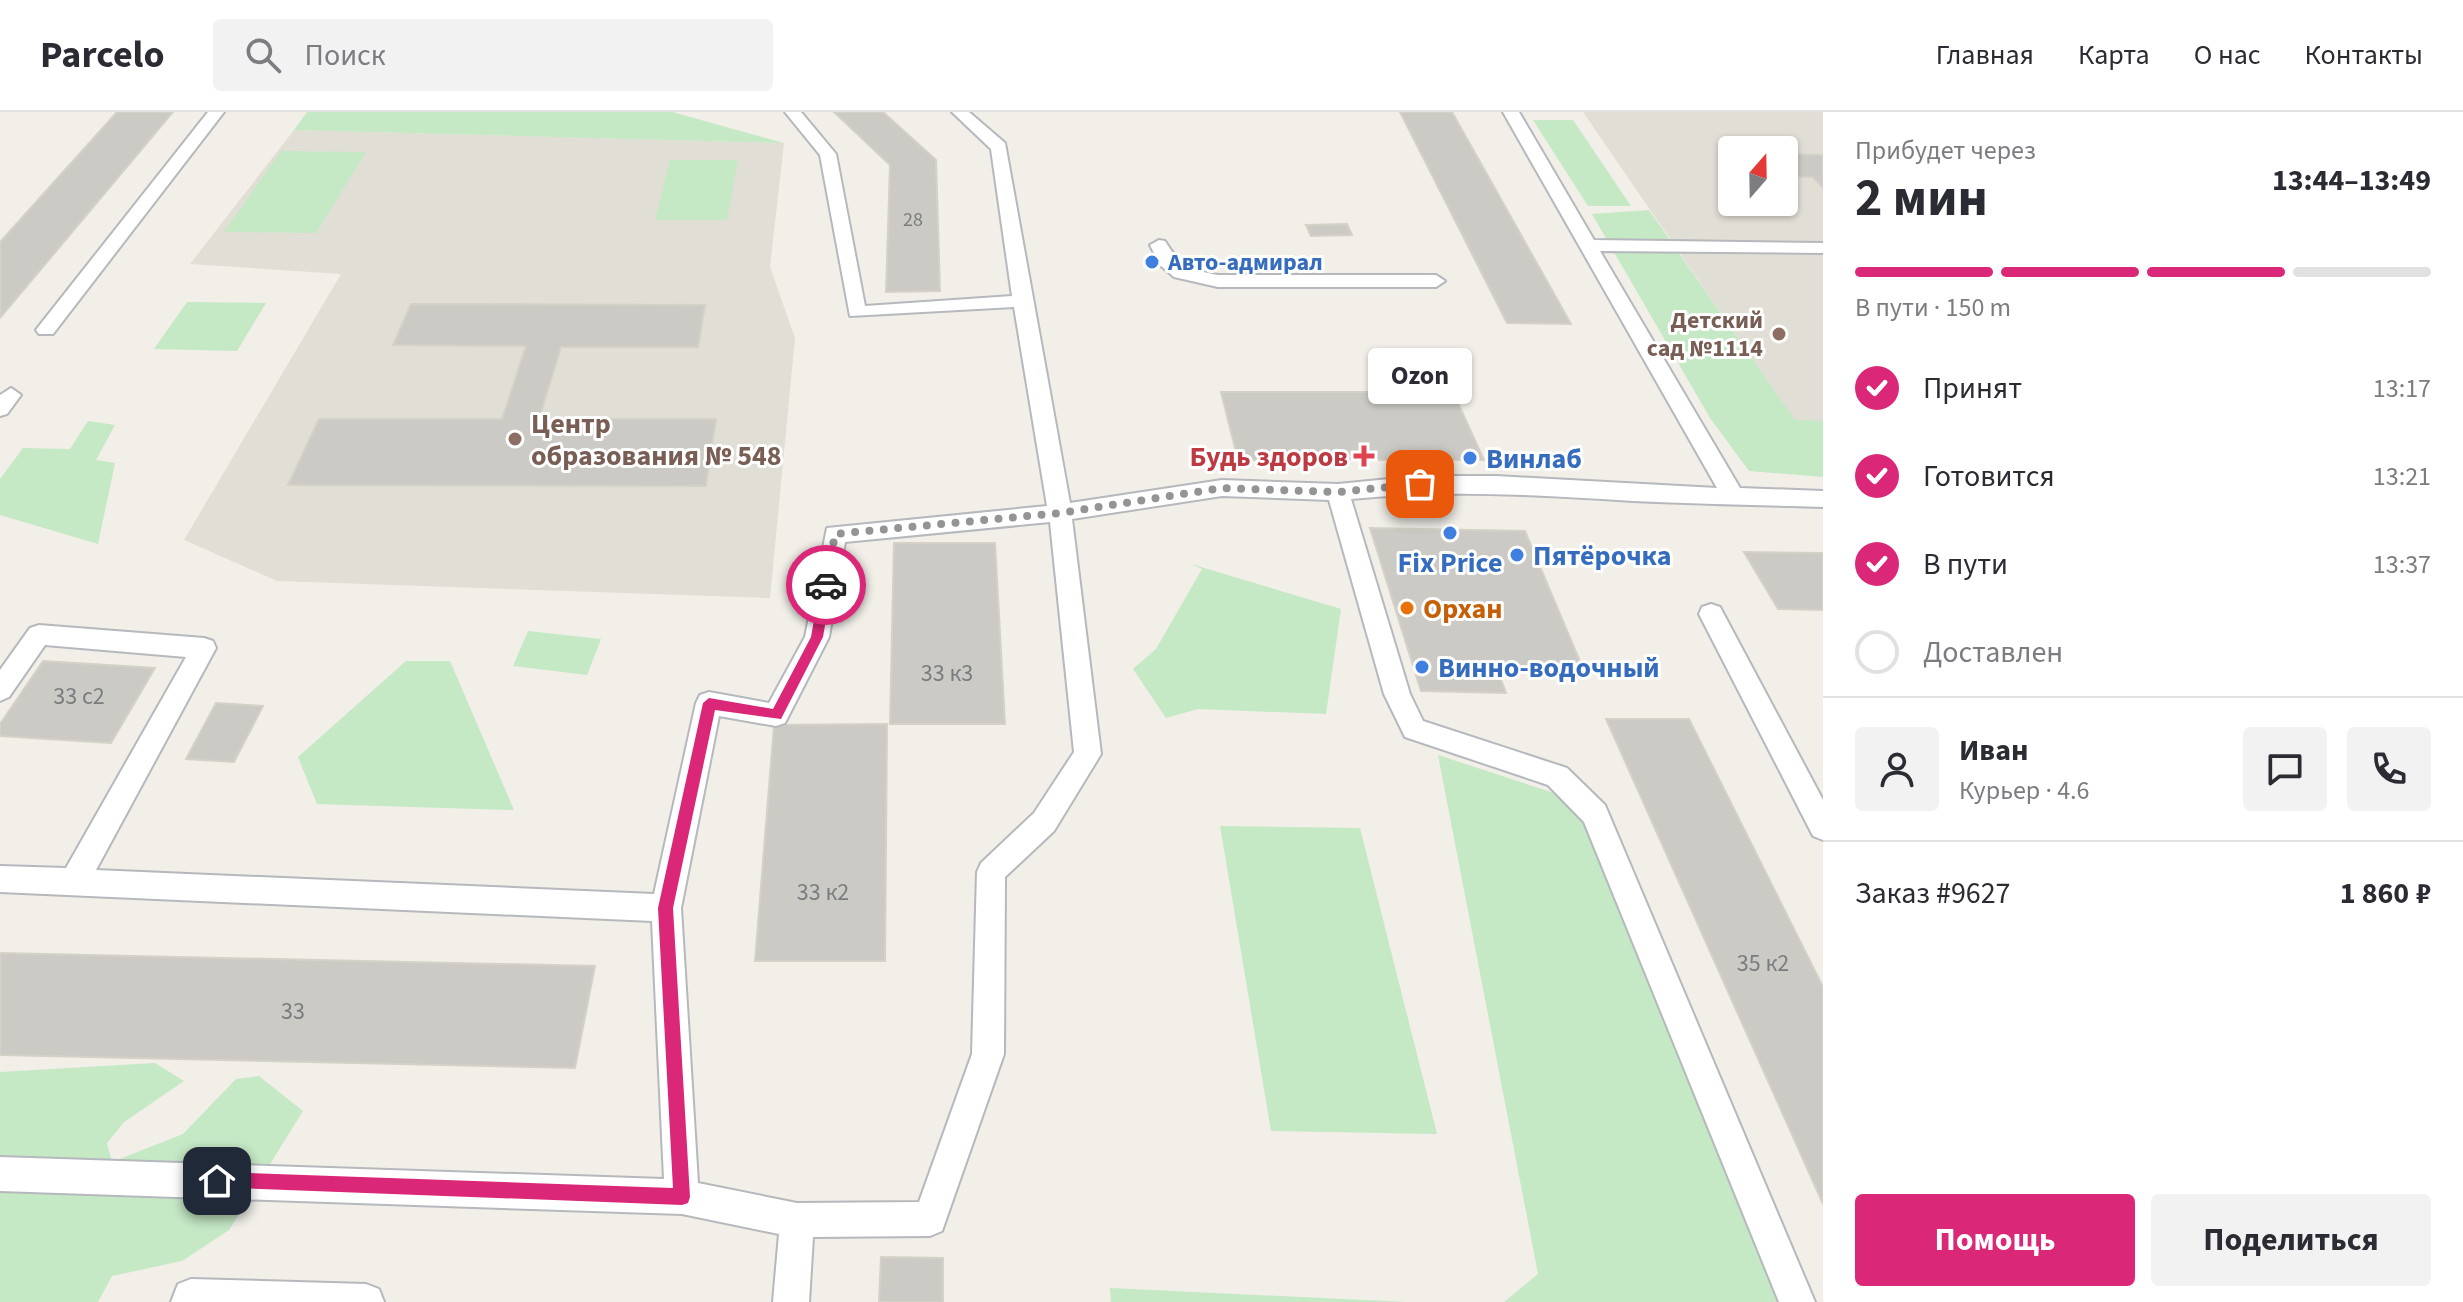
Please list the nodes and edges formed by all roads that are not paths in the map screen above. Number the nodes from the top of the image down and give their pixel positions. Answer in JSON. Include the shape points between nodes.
{"nodes":[{"id":1,"x":216,"y":112,"type":"edge"},
{"id":2,"x":793,"y":112,"type":"edge"},
{"id":3,"x":960,"y":112,"type":"edge"},
{"id":4,"x":1511,"y":112,"type":"edge"},
{"id":5,"x":1159,"y":245,"type":"dead end"},
{"id":6,"x":1590,"y":245,"type":"junction"},
{"id":7,"x":1823,"y":248,"type":"edge"},
{"id":8,"x":1436,"y":281,"type":"dead end"},
{"id":9,"x":1023,"y":301,"type":"junction"},
{"id":10,"x":46,"y":330,"type":"dead end"},
{"id":11,"x":1338,"y":492,"type":"junction"},
{"id":12,"x":1734,"y":497,"type":"junction"},
{"id":13,"x":1823,"y":499,"type":"edge"},
{"id":14,"x":1060,"y":513,"type":"junction"},
{"id":15,"x":1711,"y":614,"type":"dead end"},
{"id":16,"x":0,"y":690,"type":"edge"},
{"id":17,"x":1823,"y":827,"type":"edge"},
{"id":18,"x":0,"y":879,"type":"edge"},
{"id":19,"x":74,"y":882,"type":"junction"},
{"id":20,"x":666,"y":908,"type":"junction"},
{"id":21,"x":0,"y":1174,"type":"edge"},
{"id":22,"x":682,"y":1197,"type":"junction"},
{"id":23,"x":797,"y":1220,"type":"junction"},
{"id":24,"x":189,"y":1302,"type":"edge"},
{"id":25,"x":366,"y":1302,"type":"edge"},
{"id":26,"x":791,"y":1302,"type":"edge"},
{"id":27,"x":1797,"y":1302,"type":"edge"}],
"edges":[{"from":1,"to":10,"type":"lane"},
{"from":2,"to":9,"type":"lane","via":[[828,154],[857,312]]},
{"from":3,"to":9,"type":"lane","via":[[999,147]]},
{"from":4,"to":6,"type":"lane"},
{"from":5,"to":8,"type":"lane","via":[[1181,273],[1218,281]]},
{"from":6,"to":7,"type":"lane"},
{"from":6,"to":12,"type":"lane"},
{"from":9,"to":14,"type":"lane"},
{"from":11,"to":12,"type":"lane","via":[[1496,484]]},
{"from":11,"to":14,"type":"lane","via":[[1222,488]]},
{"from":11,"to":27,"type":"lane","via":[[1397,694],[1414,729],[1557,776],[1595,814]]},
{"from":12,"to":13,"type":"lane"},
{"from":14,"to":20,"type":"lane","via":[[835,534],[817,637],[776,715],[709,703]]},
{"from":14,"to":23,"type":"lane","via":[[1088,754],[1044,822],[991,872],[988,1054],[930,1219]]},
{"from":15,"to":17,"type":"lane"},
{"from":16,"to":19,"type":"lane","via":[[39,635],[204,648]]},
{"from":18,"to":19,"type":"lane"},
{"from":19,"to":20,"type":"lane"},
{"from":20,"to":22,"type":"lane"},
{"from":21,"to":22,"type":"lane"},
{"from":22,"to":23,"type":"lane"},
{"from":23,"to":26,"type":"lane"},
{"from":24,"to":25,"type":"lane","via":[[191,1297]]}]}
